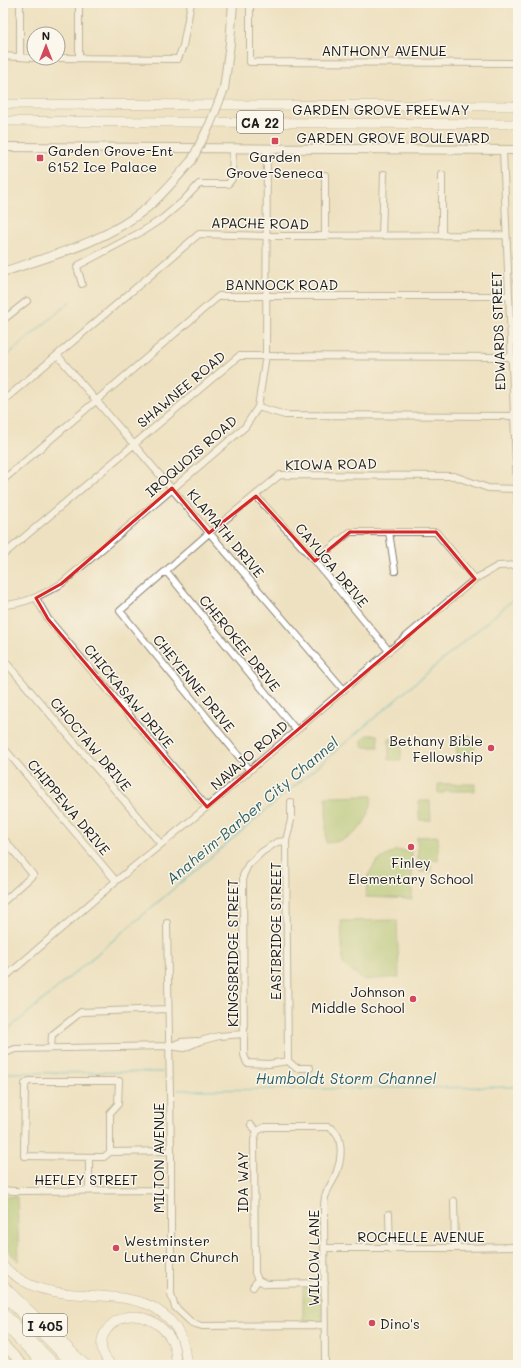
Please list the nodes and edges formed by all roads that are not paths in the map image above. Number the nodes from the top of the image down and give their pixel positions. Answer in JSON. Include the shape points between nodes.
{"nodes":[{"id":1,"x":20,"y":3,"type":"edge"},
{"id":2,"x":79,"y":3,"type":"edge"},
{"id":3,"x":191,"y":3,"type":"edge"},
{"id":4,"x":232,"y":3,"type":"edge"},
{"id":5,"x":250,"y":3,"type":"edge"},
{"id":6,"x":492,"y":3,"type":"edge"},
{"id":7,"x":518,"y":3,"type":"edge"},
{"id":8,"x":3,"y":56,"type":"edge"},
{"id":9,"x":20,"y":57,"type":"junction"},
{"id":10,"x":26,"y":57,"type":"edge"},
{"id":11,"x":66,"y":58,"type":"edge"},
{"id":12,"x":79,"y":58,"type":"junction"},
{"id":13,"x":518,"y":63,"type":"edge"},
{"id":14,"x":3,"y":104,"type":"edge"},
{"id":15,"x":518,"y":106,"type":"edge"},
{"id":16,"x":3,"y":121,"type":"edge"},
{"id":17,"x":518,"y":124,"type":"edge"},
{"id":18,"x":3,"y":147,"type":"edge"},
{"id":19,"x":232,"y":149,"type":"junction"},
{"id":20,"x":267,"y":149,"type":"junction"},
{"id":21,"x":503,"y":150,"type":"junction"},
{"id":22,"x":518,"y":150,"type":"edge"},
{"id":23,"x":384,"y":174,"type":"dead end"},
{"id":24,"x":325,"y":175,"type":"dead end"},
{"id":25,"x":442,"y":175,"type":"dead end"},
{"id":26,"x":506,"y":235,"type":"junction"},
{"id":27,"x":266,"y":236,"type":"junction"},
{"id":28,"x":325,"y":236,"type":"junction"},
{"id":29,"x":382,"y":236,"type":"junction"},
{"id":30,"x":442,"y":236,"type":"junction"},
{"id":31,"x":3,"y":272,"type":"edge"},
{"id":32,"x":82,"y":284,"type":"dead end"},
{"id":33,"x":266,"y":296,"type":"junction"},
{"id":34,"x":509,"y":296,"type":"junction"},
{"id":35,"x":27,"y":301,"type":"dead end"},
{"id":36,"x":3,"y":320,"type":"edge"},
{"id":37,"x":266,"y":355,"type":"junction"},
{"id":38,"x":58,"y":356,"type":"junction"},
{"id":39,"x":512,"y":357,"type":"junction"},
{"id":40,"x":96,"y":400,"type":"junction"},
{"id":41,"x":3,"y":401,"type":"edge"},
{"id":42,"x":258,"y":407,"type":"junction"},
{"id":43,"x":514,"y":416,"type":"junction"},
{"id":44,"x":133,"y":445,"type":"junction"},
{"id":45,"x":3,"y":480,"type":"edge"},
{"id":46,"x":172,"y":488,"type":"junction"},
{"id":47,"x":517,"y":488,"type":"edge"},
{"id":48,"x":256,"y":496,"type":"junction"},
{"id":49,"x":518,"y":505,"type":"edge"},
{"id":50,"x":518,"y":511,"type":"edge"},
{"id":51,"x":389,"y":532,"type":"junction"},
{"id":52,"x":209,"y":533,"type":"junction"},
{"id":53,"x":3,"y":555,"type":"edge"},
{"id":54,"x":315,"y":561,"type":"junction"},
{"id":55,"x":518,"y":565,"type":"edge"},
{"id":56,"x":395,"y":571,"type":"dead end"},
{"id":57,"x":166,"y":572,"type":"junction"},
{"id":58,"x":475,"y":579,"type":"junction"},
{"id":59,"x":36,"y":598,"type":"junction"},
{"id":60,"x":3,"y":605,"type":"edge"},
{"id":61,"x":120,"y":611,"type":"joint"},
{"id":62,"x":388,"y":651,"type":"junction"},
{"id":63,"x":3,"y":659,"type":"edge"},
{"id":64,"x":344,"y":690,"type":"junction"},
{"id":65,"x":296,"y":730,"type":"junction"},
{"id":66,"x":3,"y":747,"type":"edge"},
{"id":67,"x":250,"y":770,"type":"junction"},
{"id":68,"x":291,"y":802,"type":"dead end"},
{"id":69,"x":207,"y":807,"type":"junction"},
{"id":70,"x":3,"y":838,"type":"edge"},
{"id":71,"x":286,"y":841,"type":"junction"},
{"id":72,"x":161,"y":844,"type":"junction"},
{"id":73,"x":116,"y":881,"type":"junction"},
{"id":74,"x":3,"y":902,"type":"edge"},
{"id":75,"x":167,"y":923,"type":"dead end"},
{"id":76,"x":3,"y":979,"type":"edge"},
{"id":77,"x":168,"y":1009,"type":"junction"},
{"id":78,"x":243,"y":1034,"type":"junction"},
{"id":79,"x":169,"y":1046,"type":"junction"},
{"id":80,"x":51,"y":1048,"type":"junction"},
{"id":81,"x":3,"y":1054,"type":"edge"},
{"id":82,"x":288,"y":1061,"type":"junction"},
{"id":83,"x":310,"y":1068,"type":"dead end"},
{"id":84,"x":251,"y":1125,"type":"dead end"},
{"id":85,"x":341,"y":1125,"type":"dead end"},
{"id":86,"x":336,"y":1130,"type":"junction"},
{"id":87,"x":257,"y":1131,"type":"junction"},
{"id":88,"x":171,"y":1151,"type":"junction"},
{"id":89,"x":110,"y":1152,"type":"junction"},
{"id":90,"x":89,"y":1157,"type":"junction"},
{"id":91,"x":3,"y":1190,"type":"edge"},
{"id":92,"x":170,"y":1190,"type":"junction"},
{"id":93,"x":89,"y":1191,"type":"junction"},
{"id":94,"x":454,"y":1201,"type":"dead end"},
{"id":95,"x":389,"y":1214,"type":"dead end"},
{"id":96,"x":518,"y":1247,"type":"edge"},
{"id":97,"x":324,"y":1248,"type":"junction"},
{"id":98,"x":455,"y":1248,"type":"junction"},
{"id":99,"x":390,"y":1249,"type":"junction"},
{"id":100,"x":3,"y":1266,"type":"edge"},
{"id":101,"x":258,"y":1280,"type":"junction"},
{"id":102,"x":324,"y":1283,"type":"junction"},
{"id":103,"x":3,"y":1285,"type":"edge"},
{"id":104,"x":253,"y":1287,"type":"dead end"},
{"id":105,"x":3,"y":1295,"type":"edge"},
{"id":106,"x":3,"y":1312,"type":"edge"},
{"id":107,"x":3,"y":1324,"type":"edge"},
{"id":108,"x":325,"y":1325,"type":"junction"},
{"id":109,"x":3,"y":1344,"type":"edge"},
{"id":110,"x":23,"y":1365,"type":"edge"},
{"id":111,"x":44,"y":1365,"type":"edge"},
{"id":112,"x":56,"y":1365,"type":"edge"},
{"id":113,"x":73,"y":1365,"type":"edge"},
{"id":114,"x":86,"y":1365,"type":"edge"},
{"id":115,"x":111,"y":1365,"type":"edge"},
{"id":116,"x":176,"y":1365,"type":"edge"},
{"id":117,"x":186,"y":1365,"type":"edge"},
{"id":118,"x":325,"y":1365,"type":"edge"}],
"edges":[{"from":1,"to":9,"type":"street"},
{"from":2,"to":12,"type":"street"},
{"from":3,"to":12,"type":"street","via":[[178,59]]},
{"from":4,"to":31,"type":"main road","bridge":true,"via":[[224,89],[192,160],[173,183],[148,207],[111,232]]},
{"from":5,"to":13,"type":"street","name":"ANTHONY AVENUE","via":[[250,62]]},
{"from":6,"to":7,"type":"street"},
{"from":8,"to":9,"type":"street"},
{"from":9,"to":10,"type":"street"},
{"from":11,"to":12,"type":"street"},
{"from":14,"to":15,"type":"highway","name":"GARDEN GROVE FREEWAY","number":"CA 22"},
{"from":16,"to":17,"type":"highway","name":"GARDEN GROVE FREEWAY","number":"CA 22"},
{"from":18,"to":19,"type":"main road","name":"GARDEN GROVE BOULEVARD"},
{"from":19,"to":20,"type":"main road","name":"GARDEN GROVE BOULEVARD"},
{"from":19,"to":32,"type":"street","via":[[232,179],[228,184],[199,184],[182,202],[143,232],[84,261],[77,267]]},
{"from":20,"to":21,"type":"main road","name":"GARDEN GROVE BOULEVARD"},
{"from":20,"to":27,"type":"street"},
{"from":21,"to":22,"type":"main road","name":"GARDEN GROVE BOULEVARD"},
{"from":21,"to":26,"type":"street","name":"EDWARDS STREET"},
{"from":23,"to":29,"type":"street"},
{"from":24,"to":28,"type":"street"},
{"from":25,"to":30,"type":"street"},
{"from":26,"to":30,"type":"street","name":"APACHE ROAD"},
{"from":26,"to":34,"type":"street","name":"EDWARDS STREET"},
{"from":27,"to":28,"type":"street","name":"APACHE ROAD"},
{"from":27,"to":33,"type":"street"},
{"from":27,"to":38,"type":"street","name":"APACHE ROAD","via":[[199,234]]},
{"from":28,"to":29,"type":"street","name":"APACHE ROAD"},
{"from":29,"to":30,"type":"street","name":"APACHE ROAD"},
{"from":33,"to":34,"type":"street","name":"BANNOCK ROAD"},
{"from":33,"to":37,"type":"street"},
{"from":33,"to":40,"type":"street","name":"BANNOCK ROAD","via":[[219,296]]},
{"from":34,"to":39,"type":"street","name":"EDWARDS STREET"},
{"from":35,"to":36,"type":"street"},
{"from":37,"to":39,"type":"street","name":"SHAWNEE ROAD"},
{"from":37,"to":42,"type":"street"},
{"from":37,"to":44,"type":"street","name":"SHAWNEE ROAD","via":[[239,356]]},
{"from":38,"to":40,"type":"street","name":"KLAMATH DRIVE"},
{"from":38,"to":41,"type":"street","name":"APACHE ROAD"},
{"from":39,"to":43,"type":"street","name":"EDWARDS STREET"},
{"from":40,"to":44,"type":"street","name":"KLAMATH DRIVE"},
{"from":40,"to":45,"type":"street","name":"BANNOCK ROAD"},
{"from":42,"to":43,"type":"street","via":[[285,415]]},
{"from":42,"to":46,"type":"street","name":"IROQUOIS ROAD","via":[[245,427]]},
{"from":43,"to":47,"type":"street","name":"EDWARDS STREET"},
{"from":44,"to":46,"type":"street","name":"KLAMATH DRIVE"},
{"from":44,"to":53,"type":"street","name":"SHAWNEE ROAD"},
{"from":46,"to":52,"type":"street","name":"KLAMATH DRIVE"},
{"from":46,"to":59,"type":"street","name":"IROQUOIS ROAD","via":[[61,584]]},
{"from":47,"to":48,"type":"street","name":"KIOWA ROAD","via":[[488,488],[454,476],[280,475]]},
{"from":47,"to":49,"type":"street","name":"EDWARDS STREET"},
{"from":48,"to":52,"type":"street","name":"KIOWA ROAD"},
{"from":48,"to":54,"type":"street","name":"CAYUGA DRIVE"},
{"from":49,"to":50,"type":"street","name":"EDWARDS STREET"},
{"from":51,"to":54,"type":"street","via":[[350,532]]},
{"from":51,"to":56,"type":"street"},
{"from":51,"to":58,"type":"street","via":[[436,532]]},
{"from":52,"to":57,"type":"street","name":"KIOWA ROAD"},
{"from":52,"to":64,"type":"street","name":"KLAMATH DRIVE"},
{"from":54,"to":62,"type":"street","name":"CAYUGA DRIVE"},
{"from":55,"to":58,"type":"street","name":"NAVAJO ROAD","via":[[498,566]]},
{"from":57,"to":61,"type":"street","name":"KIOWA ROAD"},
{"from":57,"to":65,"type":"street","name":"CHEROKEE DRIVE"},
{"from":58,"to":62,"type":"street","name":"NAVAJO ROAD"},
{"from":59,"to":60,"type":"street","name":"IROQUOIS ROAD"},
{"from":59,"to":69,"type":"street","name":"CHICKASAW DRIVE","via":[[48,619]]},
{"from":61,"to":67,"type":"street","name":"CHEYENNE DRIVE"},
{"from":62,"to":64,"type":"street","name":"NAVAJO ROAD"},
{"from":63,"to":72,"type":"street","name":"CHOCTAW DRIVE"},
{"from":64,"to":65,"type":"street","name":"NAVAJO ROAD"},
{"from":65,"to":67,"type":"street","name":"NAVAJO ROAD"},
{"from":66,"to":73,"type":"street","name":"CHIPPEWA DRIVE"},
{"from":67,"to":69,"type":"street","name":"NAVAJO ROAD"},
{"from":68,"to":71,"type":"street","name":"EASTBRIDGE STREET","via":[[291,820]]},
{"from":69,"to":72,"type":"street","name":"NAVAJO ROAD"},
{"from":70,"to":74,"type":"street","via":[[33,875]]},
{"from":71,"to":78,"type":"street","name":"KINGSBRIDGE STREET","via":[[277,842],[262,852],[248,865],[243,876]]},
{"from":71,"to":82,"type":"street","name":"EASTBRIDGE STREET"},
{"from":72,"to":73,"type":"street","name":"NAVAJO ROAD"},
{"from":73,"to":76,"type":"street","name":"NAVAJO ROAD"},
{"from":75,"to":77,"type":"street","name":"MILTON AVENUE"},
{"from":77,"to":79,"type":"street","name":"MILTON AVENUE"},
{"from":77,"to":80,"type":"street","via":[[81,1012],[52,1035]]},
{"from":78,"to":79,"type":"street","via":[[219,1036],[184,1048]]},
{"from":78,"to":82,"type":"street","name":"KINGSBRIDGE STREET","via":[[247,1064]]},
{"from":79,"to":80,"type":"street"},
{"from":79,"to":88,"type":"street","name":"MILTON AVENUE"},
{"from":80,"to":81,"type":"street","via":[[15,1049]]},
{"from":82,"to":83,"type":"street","via":[[296,1068]]},
{"from":84,"to":87,"type":"street"},
{"from":85,"to":86,"type":"street"},
{"from":86,"to":87,"type":"street","via":[[328,1126],[265,1127]]},
{"from":86,"to":97,"type":"street","name":"WILLOW LANE","via":[[340,1138],[340,1158],[324,1203]]},
{"from":87,"to":101,"type":"street","name":"IDA WAY","via":[[254,1140],[255,1273]]},
{"from":88,"to":89,"type":"street"},
{"from":88,"to":92,"type":"street","name":"MILTON AVENUE"},
{"from":89,"to":90,"type":"street","via":[[104,1157]]},
{"from":89,"to":90,"type":"street","via":[[110,1113],[118,1104],[119,1080],[29,1080],[25,1084],[24,1156]]},
{"from":90,"to":93,"type":"street"},
{"from":91,"to":93,"type":"street","name":"HEFLEY STREET"},
{"from":92,"to":93,"type":"street","name":"HEFLEY STREET"},
{"from":92,"to":108,"type":"street","name":"MILTON AVENUE","via":[[171,1294],[175,1307],[185,1317],[192,1323],[202,1326]]},
{"from":94,"to":98,"type":"street"},
{"from":95,"to":99,"type":"street"},
{"from":96,"to":98,"type":"street","name":"ROCHELLE AVENUE"},
{"from":97,"to":99,"type":"street","name":"ROCHELLE AVENUE"},
{"from":97,"to":102,"type":"street","name":"WILLOW LANE"},
{"from":98,"to":99,"type":"street","name":"ROCHELLE AVENUE"},
{"from":100,"to":117,"type":"highway","via":[[19,1280],[40,1289],[114,1298],[152,1306],[171,1321],[180,1333]]},
{"from":101,"to":102,"type":"street","via":[[266,1284]]},
{"from":101,"to":104,"type":"street"},
{"from":102,"to":108,"type":"street","name":"WILLOW LANE"},
{"from":103,"to":114,"type":"highway","number":"I 405"},
{"from":105,"to":113,"type":"highway"},
{"from":106,"to":112,"type":"highway"},
{"from":107,"to":111,"type":"highway","number":"I 405"},
{"from":108,"to":118,"type":"street","name":"WILLOW LANE"},
{"from":109,"to":110,"type":"highway"},
{"from":115,"to":116,"type":"highway","via":[[102,1351],[102,1338],[114,1322],[134,1315],[152,1320],[166,1332],[172,1341]]}]}
